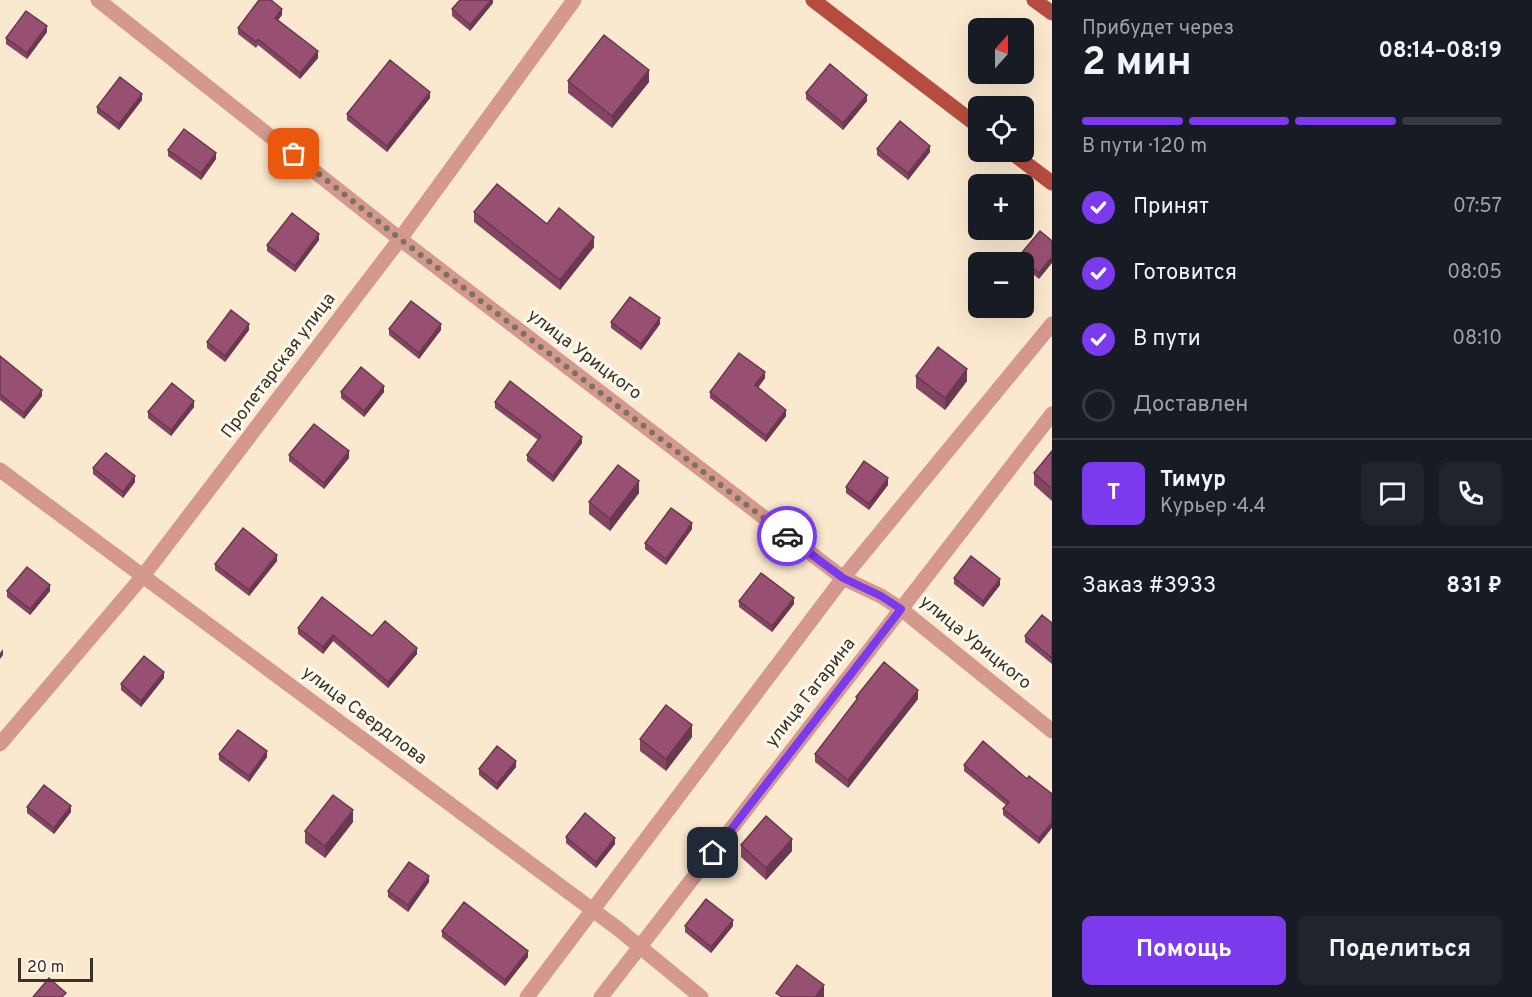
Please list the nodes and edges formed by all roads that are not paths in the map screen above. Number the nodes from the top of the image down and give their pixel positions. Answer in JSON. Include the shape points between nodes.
{"nodes":[{"id":1,"x":98,"y":0,"type":"edge"},
{"id":2,"x":574,"y":0,"type":"edge"},
{"id":3,"x":813,"y":0,"type":"edge"},
{"id":4,"x":1034,"y":0,"type":"edge"},
{"id":5,"x":1052,"y":13,"type":"edge"},
{"id":6,"x":968,"y":118,"type":"edge"},
{"id":7,"x":1024,"y":162,"type":"edge"},
{"id":8,"x":1052,"y":183,"type":"edge"},
{"id":9,"x":400,"y":239,"type":"junction"},
{"id":10,"x":1052,"y":324,"type":"edge"},
{"id":11,"x":1052,"y":414,"type":"edge"},
{"id":12,"x":0,"y":470,"type":"edge"},
{"id":13,"x":142,"y":576,"type":"junction"},
{"id":14,"x":843,"y":578,"type":"junction"},
{"id":15,"x":901,"y":609,"type":"junction"},
{"id":16,"x":1052,"y":731,"type":"edge"},
{"id":17,"x":0,"y":744,"type":"edge"},
{"id":18,"x":593,"y":910,"type":"junction"},
{"id":19,"x":640,"y":947,"type":"junction"},
{"id":20,"x":526,"y":997,"type":"edge"},
{"id":21,"x":601,"y":997,"type":"edge"},
{"id":22,"x":701,"y":997,"type":"edge"}],
"edges":[{"from":1,"to":9,"type":"street","name":"улица Урицкого"},
{"from":2,"to":9,"type":"street","name":"Пролетарская улица"},
{"from":3,"to":6,"type":"main road"},
{"from":4,"to":5,"type":"main road"},
{"from":7,"to":8,"type":"main road"},
{"from":9,"to":13,"type":"street","name":"Пролетарская улица"},
{"from":9,"to":14,"type":"street","name":"улица Урицкого"},
{"from":10,"to":14,"type":"street"},
{"from":11,"to":15,"type":"street","name":"улица Гагарина"},
{"from":12,"to":13,"type":"street","name":"улица Свердлова"},
{"from":13,"to":17,"type":"street","name":"Пролетарская улица"},
{"from":13,"to":18,"type":"street","name":"улица Свердлова"},
{"from":14,"to":15,"type":"street","name":"улица Урицкого"},
{"from":14,"to":18,"type":"street"},
{"from":15,"to":16,"type":"street","name":"улица Урицкого"},
{"from":15,"to":19,"type":"street","name":"улица Гагарина"},
{"from":18,"to":19,"type":"street","name":"улица Свердлова"},
{"from":18,"to":20,"type":"street"},
{"from":19,"to":21,"type":"street","name":"улица Гагарина"},
{"from":19,"to":22,"type":"street","name":"улица Свердлова"}]}
